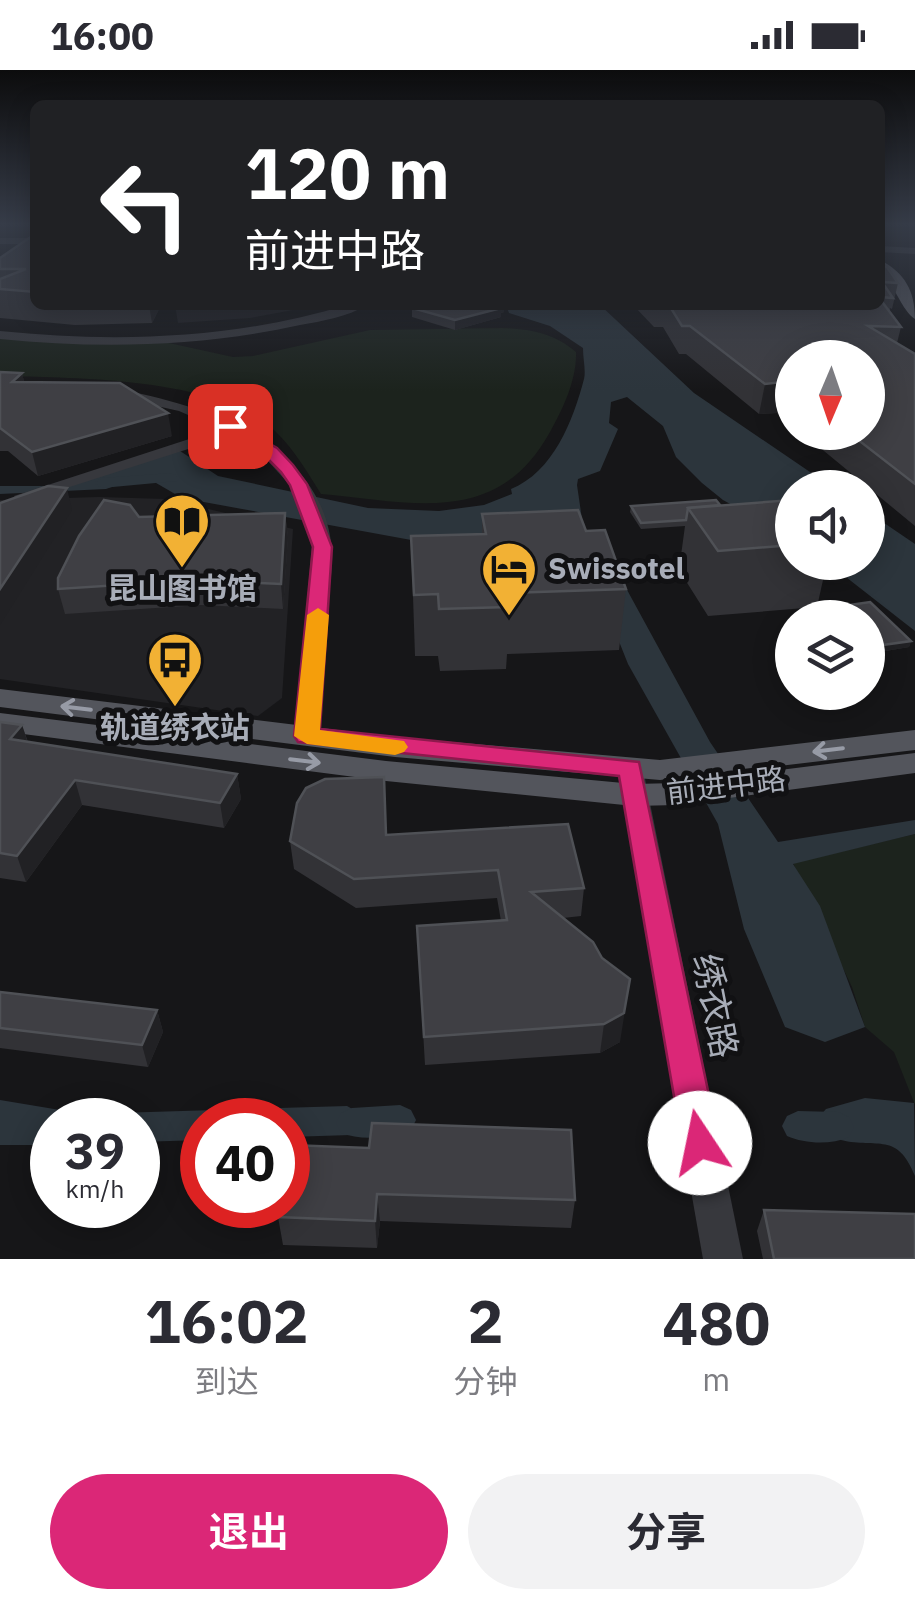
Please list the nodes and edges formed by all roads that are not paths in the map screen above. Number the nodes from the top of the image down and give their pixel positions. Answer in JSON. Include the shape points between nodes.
{"nodes":[{"id":1,"x":898,"y":280,"type":"edge"},
{"id":2,"x":338,"y":310,"type":"edge"},
{"id":3,"x":915,"y":314,"type":"edge"},
{"id":4,"x":0,"y":336,"type":"edge"},
{"id":5,"x":93,"y":390,"type":"edge"},
{"id":6,"x":235,"y":429,"type":"junction"},
{"id":7,"x":10,"y":500,"type":"edge"},
{"id":8,"x":0,"y":698,"type":"edge"},
{"id":9,"x":0,"y":722,"type":"edge"},
{"id":10,"x":307,"y":736,"type":"junction"},
{"id":11,"x":915,"y":740,"type":"edge"},
{"id":12,"x":915,"y":763,"type":"edge"},
{"id":13,"x":751,"y":771,"type":"junction"},
{"id":14,"x":650,"y":782,"type":"junction"},
{"id":15,"x":723,"y":1259,"type":"edge"}],
"edges":[{"from":1,"to":3,"type":"main road"},
{"from":2,"to":4,"type":"street","via":[[260,328],[146,340]]},
{"from":5,"to":6,"type":"street","via":[[184,407]]},
{"from":6,"to":7,"type":"street"},
{"from":6,"to":10,"type":"street","via":[[271,452],[298,484],[322,547]]},
{"from":10,"to":8,"type":"main road","name":"前进中路","one_way":true},
{"from":9,"to":14,"type":"main road","name":"前进中路","one_way":true,"via":[[386,771]]},
{"from":10,"to":14,"type":"main road","name":"前进中路"},
{"from":11,"to":13,"type":"main road","name":"前进中路","one_way":true},
{"from":12,"to":13,"type":"main road","name":"前进中路"},
{"from":13,"to":14,"type":"main road","name":"前进中路"},
{"from":14,"to":15,"type":"street","name":"绣衣路"}]}
